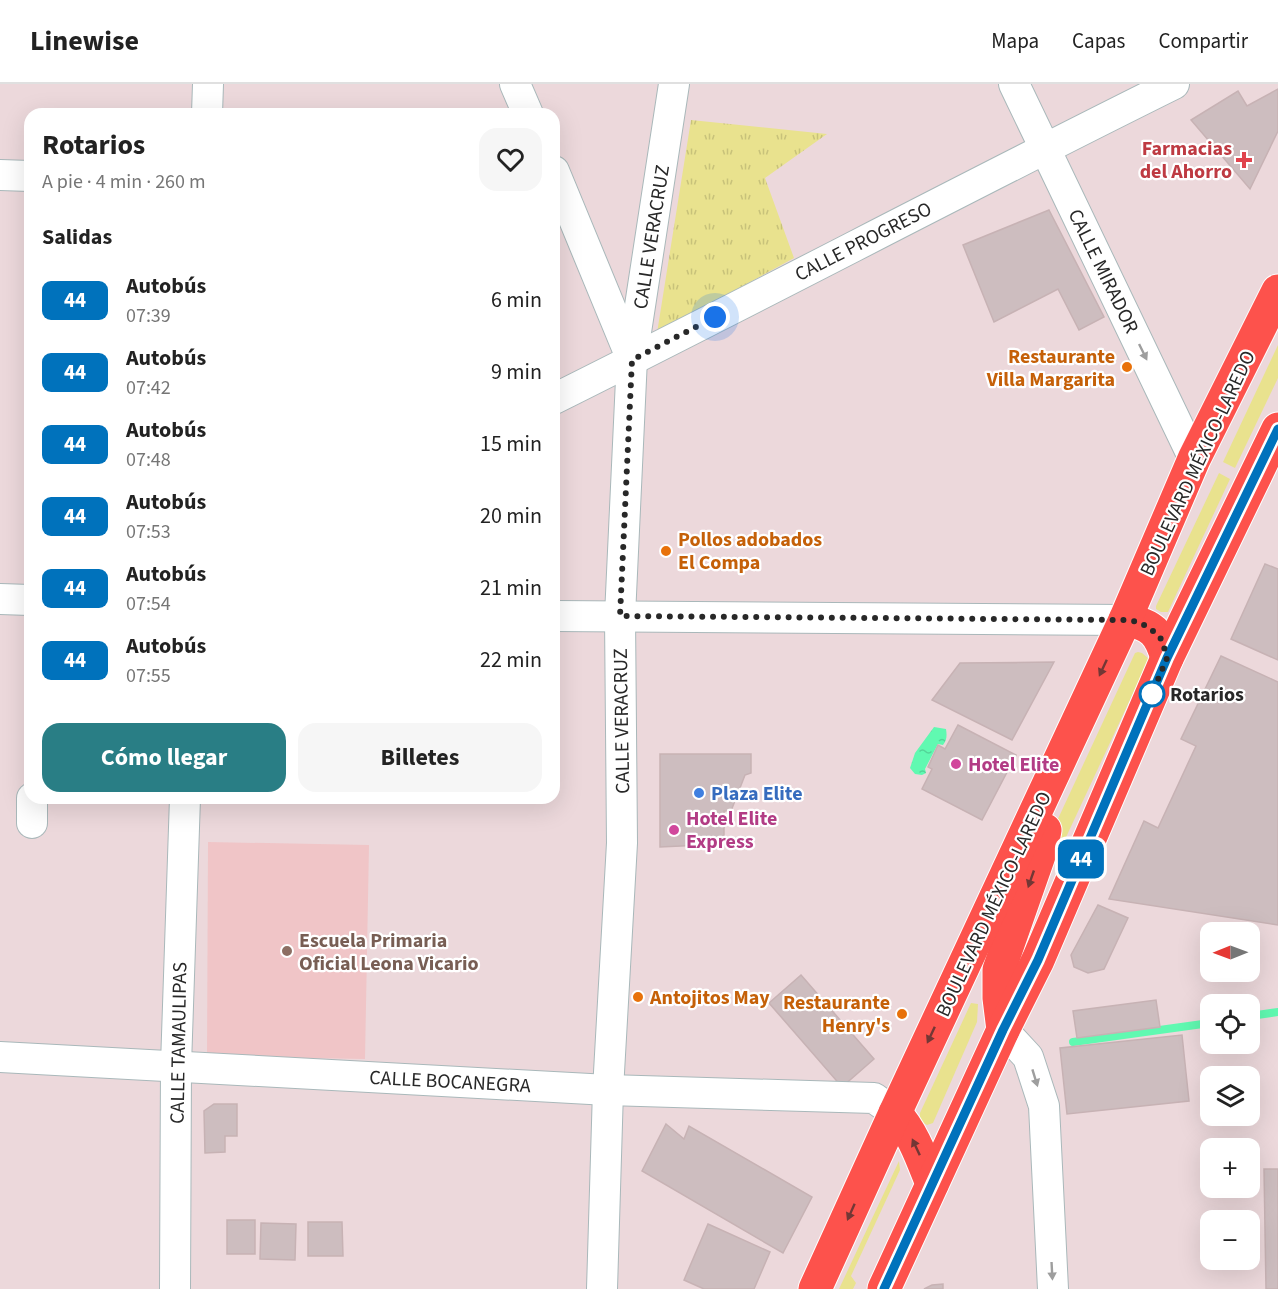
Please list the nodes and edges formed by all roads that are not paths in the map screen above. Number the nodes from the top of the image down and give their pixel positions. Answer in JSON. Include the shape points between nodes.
{"nodes":[{"id":1,"x":208,"y":84,"type":"edge"},
{"id":2,"x":514,"y":84,"type":"edge"},
{"id":3,"x":674,"y":84,"type":"edge"},
{"id":4,"x":1014,"y":84,"type":"edge"},
{"id":5,"x":1174,"y":84,"type":"edge"},
{"id":6,"x":207,"y":108,"type":"edge"},
{"id":7,"x":525,"y":108,"type":"edge"},
{"id":8,"x":1045,"y":147,"type":"junction"},
{"id":9,"x":0,"y":175,"type":"edge"},
{"id":10,"x":24,"y":176,"type":"edge"},
{"id":11,"x":560,"y":189,"type":"edge"},
{"id":12,"x":1278,"y":291,"type":"edge"},
{"id":13,"x":632,"y":360,"type":"junction"},
{"id":14,"x":560,"y":396,"type":"edge"},
{"id":15,"x":1278,"y":429,"type":"edge"},
{"id":16,"x":1194,"y":459,"type":"junction"},
{"id":17,"x":0,"y":599,"type":"edge"},
{"id":18,"x":24,"y":600,"type":"edge"},
{"id":19,"x":560,"y":616,"type":"edge"},
{"id":20,"x":620,"y":616,"type":"junction"},
{"id":21,"x":1125,"y":620,"type":"junction"},
{"id":22,"x":1167,"y":658,"type":"junction"},
{"id":23,"x":1051,"y":780,"type":"junction"},
{"id":24,"x":185,"y":804,"type":"edge"},
{"id":25,"x":1003,"y":1030,"type":"junction"},
{"id":26,"x":0,"y":1057,"type":"edge"},
{"id":27,"x":176,"y":1065,"type":"junction"},
{"id":28,"x":608,"y":1090,"type":"junction"},
{"id":29,"x":895,"y":1113,"type":"junction"},
{"id":30,"x":933,"y":1184,"type":"junction"},
{"id":31,"x":175,"y":1289,"type":"edge"},
{"id":32,"x":602,"y":1289,"type":"edge"},
{"id":33,"x":815,"y":1289,"type":"edge"},
{"id":34,"x":884,"y":1289,"type":"edge"},
{"id":35,"x":1053,"y":1289,"type":"edge"}],
"edges":[{"from":1,"to":6,"type":"street"},
{"from":2,"to":7,"type":"street"},
{"from":3,"to":13,"type":"street","name":"CALLE VERACRUZ"},
{"from":4,"to":8,"type":"street","name":"CALLE MIRADOR"},
{"from":5,"to":8,"type":"street","name":"CALLE PROGRESO"},
{"from":8,"to":13,"type":"street","name":"CALLE PROGRESO"},
{"from":8,"to":16,"type":"street","name":"CALLE MIRADOR","one_way":true},
{"from":9,"to":10,"type":"street"},
{"from":11,"to":13,"type":"street"},
{"from":12,"to":16,"type":"main road","name":"BOULEVARD MÉXICO-LAREDO"},
{"from":13,"to":14,"type":"street","name":"CALLE PROGRESO"},
{"from":13,"to":20,"type":"street","name":"CALLE VERACRUZ"},
{"from":15,"to":22,"type":"main road"},
{"from":16,"to":21,"type":"main road","name":"BOULEVARD MÉXICO-LAREDO"},
{"from":17,"to":18,"type":"street"},
{"from":19,"to":20,"type":"street"},
{"from":20,"to":21,"type":"street"},
{"from":20,"to":28,"type":"street","name":"CALLE VERACRUZ","via":[[622,843]]},
{"from":21,"to":22,"type":"main road","via":[[1151,629],[1162,640]]},
{"from":21,"to":23,"type":"main road","name":"BOULEVARD MÉXICO-LAREDO","one_way":true},
{"from":22,"to":25,"type":"main road","via":[[1038,960]]},
{"from":23,"to":25,"type":"main road","one_way":true,"via":[[1042,847],[999,970]]},
{"from":23,"to":29,"type":"main road","name":"BOULEVARD MÉXICO-LAREDO","one_way":true},
{"from":24,"to":27,"type":"street","name":"CALLE TAMAULIPAS"},
{"from":25,"to":30,"type":"main road"},
{"from":25,"to":35,"type":"street","one_way":true,"via":[[1028,1057],[1044,1106]]},
{"from":26,"to":27,"type":"street","name":"CALLE BOCANEGRA"},
{"from":27,"to":28,"type":"street","name":"CALLE BOCANEGRA"},
{"from":27,"to":31,"type":"street","name":"CALLE TAMAULIPAS"},
{"from":28,"to":29,"type":"street","name":"CALLE BOCANEGRA","via":[[874,1098]]},
{"from":28,"to":32,"type":"street","name":"CALLE VERACRUZ"},
{"from":30,"to":29,"type":"main road","one_way":true},
{"from":29,"to":33,"type":"main road","name":"BOULEVARD MÉXICO-LAREDO","one_way":true},
{"from":30,"to":34,"type":"main road"}]}
